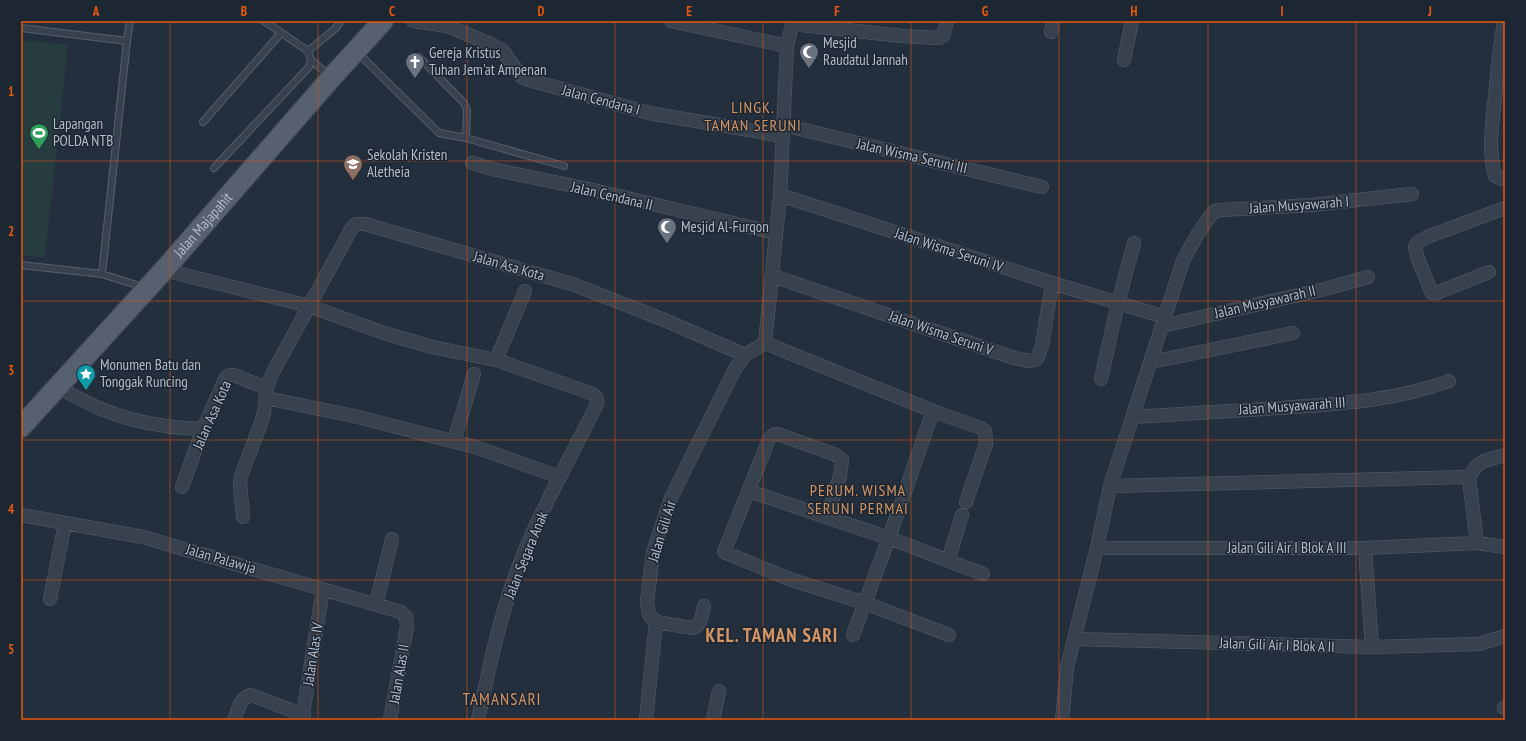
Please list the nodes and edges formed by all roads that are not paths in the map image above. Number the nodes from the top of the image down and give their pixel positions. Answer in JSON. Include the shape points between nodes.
{"nodes":[{"id":1,"x":130,"y":21,"type":"edge"},
{"id":2,"x":264,"y":21,"type":"edge"},
{"id":3,"x":342,"y":21,"type":"edge"},
{"id":4,"x":383,"y":21,"type":"edge"},
{"id":5,"x":413,"y":21,"type":"edge"},
{"id":6,"x":671,"y":21,"type":"edge"},
{"id":7,"x":947,"y":21,"type":"edge"},
{"id":8,"x":1132,"y":21,"type":"edge"},
{"id":9,"x":1504,"y":21,"type":"edge"},
{"id":10,"x":792,"y":23,"type":"edge"},
{"id":11,"x":21,"y":28,"type":"edge"},
{"id":12,"x":281,"y":32,"type":"junction"},
{"id":13,"x":127,"y":41,"type":"junction"},
{"id":14,"x":787,"y":46,"type":"junction"},
{"id":15,"x":1502,"y":49,"type":"edge"},
{"id":16,"x":356,"y":50,"type":"junction"},
{"id":17,"x":308,"y":51,"type":"junction"},
{"id":18,"x":419,"y":58,"type":"dead end"},
{"id":19,"x":311,"y":60,"type":"junction"},
{"id":20,"x":1124,"y":60,"type":"dead end"},
{"id":21,"x":332,"y":77,"type":"junction"},
{"id":22,"x":203,"y":122,"type":"dead end"},
{"id":23,"x":783,"y":130,"type":"junction"},
{"id":24,"x":466,"y":138,"type":"junction"},
{"id":25,"x":472,"y":163,"type":"dead end"},
{"id":26,"x":564,"y":166,"type":"dead end"},
{"id":27,"x":214,"y":168,"type":"dead end"},
{"id":28,"x":1505,"y":178,"type":"edge"},
{"id":29,"x":1042,"y":187,"type":"dead end"},
{"id":30,"x":1412,"y":194,"type":"dead end"},
{"id":31,"x":780,"y":195,"type":"junction"},
{"id":32,"x":1505,"y":208,"type":"edge"},
{"id":33,"x":775,"y":233,"type":"junction"},
{"id":34,"x":1134,"y":243,"type":"dead end"},
{"id":35,"x":21,"y":265,"type":"edge"},
{"id":36,"x":164,"y":270,"type":"junction"},
{"id":37,"x":1488,"y":272,"type":"dead end"},
{"id":38,"x":102,"y":274,"type":"junction"},
{"id":39,"x":773,"y":276,"type":"junction"},
{"id":40,"x":1368,"y":278,"type":"dead end"},
{"id":41,"x":1052,"y":283,"type":"junction"},
{"id":42,"x":147,"y":288,"type":"junction"},
{"id":43,"x":525,"y":291,"type":"dead end"},
{"id":44,"x":1118,"y":303,"type":"junction"},
{"id":45,"x":309,"y":306,"type":"junction"},
{"id":46,"x":1163,"y":322,"type":"junction"},
{"id":47,"x":1293,"y":333,"type":"dead end"},
{"id":48,"x":765,"y":343,"type":"junction"},
{"id":49,"x":745,"y":355,"type":"junction"},
{"id":50,"x":496,"y":360,"type":"junction"},
{"id":51,"x":1151,"y":362,"type":"junction"},
{"id":52,"x":474,"y":374,"type":"dead end"},
{"id":53,"x":1101,"y":379,"type":"dead end"},
{"id":54,"x":1449,"y":381,"type":"dead end"},
{"id":55,"x":57,"y":387,"type":"junction"},
{"id":56,"x":265,"y":390,"type":"junction"},
{"id":57,"x":933,"y":411,"type":"junction"},
{"id":58,"x":1133,"y":417,"type":"junction"},
{"id":59,"x":21,"y":427,"type":"edge"},
{"id":60,"x":204,"y":429,"type":"junction"},
{"id":61,"x":454,"y":441,"type":"junction"},
{"id":62,"x":1505,"y":455,"type":"edge"},
{"id":63,"x":1465,"y":477,"type":"dead end"},
{"id":64,"x":560,"y":478,"type":"junction"},
{"id":65,"x":1110,"y":486,"type":"junction"},
{"id":66,"x":182,"y":487,"type":"dead end"},
{"id":67,"x":749,"y":491,"type":"junction"},
{"id":68,"x":966,"y":502,"type":"dead end"},
{"id":69,"x":21,"y":515,"type":"edge"},
{"id":70,"x":962,"y":515,"type":"dead end"},
{"id":71,"x":827,"y":516,"type":"junction"},
{"id":72,"x":243,"y":517,"type":"dead end"},
{"id":73,"x":65,"y":523,"type":"junction"},
{"id":74,"x":889,"y":538,"type":"junction"},
{"id":75,"x":392,"y":539,"type":"dead end"},
{"id":76,"x":1477,"y":543,"type":"junction"},
{"id":77,"x":1505,"y":547,"type":"edge"},
{"id":78,"x":1097,"y":548,"type":"junction"},
{"id":79,"x":1365,"y":548,"type":"junction"},
{"id":80,"x":948,"y":561,"type":"junction"},
{"id":81,"x":983,"y":574,"type":"dead end"},
{"id":82,"x":323,"y":589,"type":"junction"},
{"id":83,"x":50,"y":599,"type":"dead end"},
{"id":84,"x":865,"y":603,"type":"junction"},
{"id":85,"x":376,"y":604,"type":"junction"},
{"id":86,"x":704,"y":606,"type":"dead end"},
{"id":87,"x":656,"y":622,"type":"junction"},
{"id":88,"x":407,"y":627,"type":"joint"},
{"id":89,"x":853,"y":635,"type":"dead end"},
{"id":90,"x":949,"y":635,"type":"dead end"},
{"id":91,"x":1505,"y":636,"type":"edge"},
{"id":92,"x":1075,"y":639,"type":"junction"},
{"id":93,"x":1372,"y":648,"type":"junction"},
{"id":94,"x":719,"y":691,"type":"dead end"},
{"id":95,"x":303,"y":718,"type":"edge"},
{"id":96,"x":234,"y":720,"type":"edge"},
{"id":97,"x":390,"y":720,"type":"edge"},
{"id":98,"x":478,"y":720,"type":"edge"},
{"id":99,"x":646,"y":720,"type":"edge"},
{"id":100,"x":713,"y":720,"type":"edge"},
{"id":101,"x":1062,"y":720,"type":"edge"}],
"edges":[{"from":1,"to":13,"type":"lane"},
{"from":2,"to":12,"type":"lane"},
{"from":3,"to":17,"type":"lane"},
{"from":4,"to":16,"type":"main road","name":"Jalan Majapahit"},
{"from":5,"to":23,"type":"street","name":"Jalan Cendana I","via":[[448,26],[493,44],[502,50],[522,77],[529,80],[649,113]]},
{"from":6,"to":14,"type":"street"},
{"from":7,"to":10,"type":"street","via":[[943,36],[939,38]]},
{"from":8,"to":20,"type":"street"},
{"from":9,"to":15,"type":"street"},
{"from":10,"to":14,"type":"street"},
{"from":11,"to":13,"type":"lane"},
{"from":12,"to":17,"type":"lane"},
{"from":12,"to":22,"type":"lane"},
{"from":13,"to":38,"type":"lane"},
{"from":14,"to":23,"type":"street"},
{"from":15,"to":28,"type":"street","via":[[1492,121],[1491,161],[1495,176]]},
{"from":16,"to":21,"type":"main road","name":"Jalan Majapahit"},
{"from":16,"to":24,"type":"lane","via":[[439,133]]},
{"from":17,"to":19,"type":"lane"},
{"from":18,"to":24,"type":"lane","via":[[464,103],[467,110]]},
{"from":19,"to":21,"type":"lane"},
{"from":19,"to":27,"type":"lane","via":[[309,67]]},
{"from":21,"to":36,"type":"main road","name":"Jalan Majapahit"},
{"from":23,"to":29,"type":"street","name":"Jalan Wisma Seruni III"},
{"from":23,"to":31,"type":"street"},
{"from":24,"to":26,"type":"lane"},
{"from":25,"to":33,"type":"street","name":"Jalan Cendana II"},
{"from":30,"to":46,"type":"street","name":"Jalan Musyawarah I","via":[[1312,205],[1218,210],[1211,215],[1197,235],[1183,261]]},
{"from":31,"to":33,"type":"street"},
{"from":31,"to":41,"type":"street","name":"Jalan Wisma Seruni IV"},
{"from":32,"to":37,"type":"street","via":[[1427,237],[1415,247],[1432,292],[1436,293]]},
{"from":33,"to":39,"type":"street"},
{"from":34,"to":44,"type":"street"},
{"from":35,"to":38,"type":"lane"},
{"from":36,"to":42,"type":"main road","name":"Jalan Majapahit"},
{"from":36,"to":45,"type":"street"},
{"from":38,"to":42,"type":"lane"},
{"from":39,"to":41,"type":"street","name":"Jalan Wisma Seruni V","via":[[1030,361],[1037,359],[1042,346]]},
{"from":39,"to":48,"type":"street"},
{"from":40,"to":46,"type":"street","name":"Jalan Musyawarah II"},
{"from":41,"to":44,"type":"street","name":"Jalan Wisma Seruni IV"},
{"from":42,"to":55,"type":"main road","name":"Jalan Majapahit"},
{"from":43,"to":50,"type":"street"},
{"from":44,"to":46,"type":"street","name":"Jalan Wisma Seruni IV"},
{"from":44,"to":53,"type":"street"},
{"from":45,"to":49,"type":"street","name":"Jalan Asa Kota","via":[[353,226],[364,224],[575,285]]},
{"from":45,"to":50,"type":"street","via":[[432,347]]},
{"from":45,"to":56,"type":"street","name":"Jalan Asa Kota"},
{"from":46,"to":51,"type":"street","name":"Jalan Musyawarah I"},
{"from":47,"to":51,"type":"street"},
{"from":48,"to":49,"type":"street"},
{"from":48,"to":57,"type":"street"},
{"from":49,"to":87,"type":"street","name":"Jalan Gili Air","via":[[735,369],[671,498],[653,552],[647,602],[649,615]]},
{"from":50,"to":64,"type":"street","name":"Jalan Segara Anak","via":[[593,394],[597,398],[597,404]]},
{"from":51,"to":58,"type":"street","name":"Jalan Musyawarah I"},
{"from":52,"to":61,"type":"street"},
{"from":54,"to":58,"type":"street","name":"Jalan Musyawarah III","via":[[1437,386],[1378,398],[1323,405]]},
{"from":55,"to":59,"type":"main road","name":"Jalan Majapahit"},
{"from":55,"to":60,"type":"street","via":[[127,418],[176,428]]},
{"from":56,"to":60,"type":"street","name":"Jalan Asa Kota","via":[[229,375]]},
{"from":56,"to":61,"type":"street"},
{"from":56,"to":72,"type":"street","via":[[261,423],[241,476]]},
{"from":57,"to":68,"type":"street","via":[[986,432],[986,444]]},
{"from":57,"to":74,"type":"street"},
{"from":58,"to":65,"type":"street","name":"Jalan Musyawarah I"},
{"from":60,"to":66,"type":"street","name":"Jalan Asa Kota"},
{"from":61,"to":64,"type":"street"},
{"from":62,"to":76,"type":"street","via":[[1482,461],[1471,471],[1469,478]]},
{"from":63,"to":65,"type":"street"},
{"from":64,"to":98,"type":"street","name":"Jalan Segara Anak","via":[[536,525],[512,584],[498,629]]},
{"from":65,"to":78,"type":"street","name":"Jalan Musyawarah I"},
{"from":67,"to":71,"type":"street"},
{"from":67,"to":71,"type":"street","via":[[769,439],[772,435],[778,434],[836,455],[842,460],[840,476]]},
{"from":67,"to":84,"type":"street","via":[[724,552],[792,580]]},
{"from":69,"to":73,"type":"street","name":"Jalan Palawija"},
{"from":70,"to":80,"type":"street"},
{"from":71,"to":74,"type":"street"},
{"from":73,"to":82,"type":"street","name":"Jalan Palawija","via":[[143,537]]},
{"from":73,"to":83,"type":"street"},
{"from":74,"to":80,"type":"street"},
{"from":74,"to":84,"type":"street"},
{"from":75,"to":85,"type":"street"},
{"from":76,"to":77,"type":"street","name":"Jalan Gili Air I Blok A III"},
{"from":76,"to":79,"type":"street","name":"Jalan Gili Air I Blok A III"},
{"from":78,"to":79,"type":"street","name":"Jalan Gili Air I Blok A III"},
{"from":78,"to":92,"type":"street","name":"Jalan Musyawarah I"},
{"from":79,"to":93,"type":"street"},
{"from":80,"to":81,"type":"street"},
{"from":82,"to":85,"type":"street","name":"Jalan Palawija"},
{"from":82,"to":95,"type":"street","name":"Jalan Alas IV"},
{"from":84,"to":89,"type":"street"},
{"from":84,"to":90,"type":"street"},
{"from":85,"to":88,"type":"street","name":"Jalan Palawija","via":[[405,614]]},
{"from":86,"to":87,"type":"street","via":[[699,624],[695,628]]},
{"from":87,"to":99,"type":"street"},
{"from":88,"to":97,"type":"street","name":"Jalan Alas II"},
{"from":91,"to":93,"type":"street","name":"Jalan Gili Air I Blok A II","via":[[1480,644]]},
{"from":92,"to":93,"type":"street","name":"Jalan Gili Air I Blok A II"},
{"from":92,"to":101,"type":"street","name":"Jalan Musyawarah I","via":[[1067,667]]},
{"from":94,"to":100,"type":"street"},
{"from":95,"to":96,"type":"street","via":[[251,695],[242,700]]}]}
